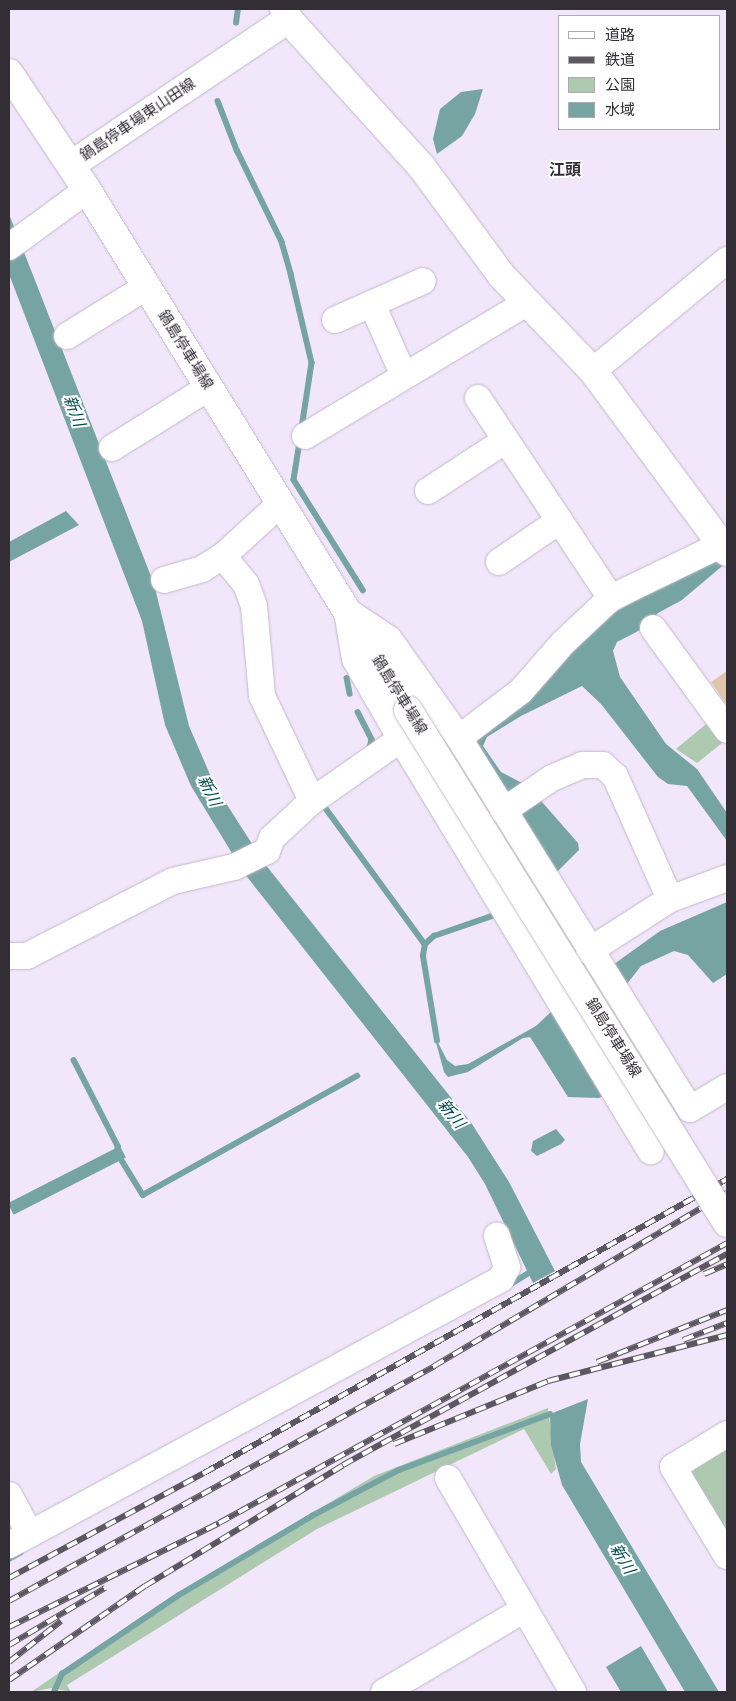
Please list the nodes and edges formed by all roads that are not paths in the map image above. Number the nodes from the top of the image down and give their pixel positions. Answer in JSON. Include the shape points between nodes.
{"nodes":[{"id":1,"x":286,"y":14,"type":"edge"},
{"id":2,"x":9,"y":73,"type":"edge"},
{"id":3,"x":71,"y":166,"type":"junction"},
{"id":4,"x":86,"y":190,"type":"junction"},
{"id":5,"x":16,"y":242,"type":"edge"},
{"id":6,"x":727,"y":260,"type":"edge"},
{"id":7,"x":423,"y":281,"type":"dead end"},
{"id":8,"x":146,"y":287,"type":"junction"},
{"id":9,"x":526,"y":303,"type":"junction"},
{"id":10,"x":372,"y":304,"type":"junction"},
{"id":11,"x":335,"y":320,"type":"dead end"},
{"id":12,"x":67,"y":336,"type":"dead end"},
{"id":13,"x":593,"y":371,"type":"junction"},
{"id":14,"x":404,"y":376,"type":"junction"},
{"id":15,"x":208,"y":388,"type":"junction"},
{"id":16,"x":478,"y":398,"type":"dead end"},
{"id":17,"x":305,"y":436,"type":"dead end"},
{"id":18,"x":506,"y":440,"type":"junction"},
{"id":19,"x":112,"y":448,"type":"dead end"},
{"id":20,"x":428,"y":491,"type":"dead end"},
{"id":21,"x":280,"y":504,"type":"junction"},
{"id":22,"x":559,"y":521,"type":"junction"},
{"id":23,"x":726,"y":548,"type":"edge"},
{"id":24,"x":223,"y":556,"type":"junction"},
{"id":25,"x":498,"y":562,"type":"dead end"},
{"id":26,"x":164,"y":580,"type":"dead end"},
{"id":27,"x":611,"y":598,"type":"junction"},
{"id":28,"x":347,"y":611,"type":"junction"},
{"id":29,"x":653,"y":628,"type":"dead end"},
{"id":30,"x":726,"y":726,"type":"edge"},
{"id":31,"x":459,"y":738,"type":"junction"},
{"id":32,"x":401,"y":739,"type":"junction"},
{"id":33,"x":312,"y":801,"type":"junction"},
{"id":34,"x":505,"y":810,"type":"junction"},
{"id":35,"x":727,"y":878,"type":"edge"},
{"id":36,"x":670,"y":899,"type":"junction"},
{"id":37,"x":589,"y":951,"type":"junction"},
{"id":38,"x":9,"y":956,"type":"edge"},
{"id":39,"x":727,"y":1086,"type":"edge"},
{"id":40,"x":651,"y":1151,"type":"dead end"},
{"id":41,"x":727,"y":1223,"type":"edge"},
{"id":42,"x":497,"y":1236,"type":"dead end"},
{"id":43,"x":727,"y":1434,"type":"edge"},
{"id":44,"x":448,"y":1478,"type":"dead end"},
{"id":45,"x":9,"y":1495,"type":"edge"},
{"id":46,"x":19,"y":1539,"type":"edge"},
{"id":47,"x":727,"y":1556,"type":"edge"},
{"id":48,"x":523,"y":1610,"type":"junction"},
{"id":49,"x":384,"y":1692,"type":"edge"},
{"id":50,"x":573,"y":1692,"type":"edge"}],
"edges":[{"from":1,"to":3,"type":"main road","name":"鍋島停車場東山田線"},
{"from":1,"to":9,"type":"main road","via":[[421,166]]},
{"from":2,"to":3,"type":"main road","name":"鍋島停車場東山田線"},
{"from":3,"to":4,"type":"main road","name":"鍋島停車場線"},
{"from":4,"to":5,"type":"street"},
{"from":4,"to":8,"type":"main road","name":"鍋島停車場線"},
{"from":6,"to":13,"type":"street"},
{"from":7,"to":10,"type":"street"},
{"from":8,"to":12,"type":"street"},
{"from":8,"to":15,"type":"main road","name":"鍋島停車場線"},
{"from":9,"to":13,"type":"main road"},
{"from":9,"to":14,"type":"street"},
{"from":10,"to":11,"type":"street"},
{"from":10,"to":14,"type":"street"},
{"from":13,"to":23,"type":"main road"},
{"from":14,"to":17,"type":"street"},
{"from":15,"to":19,"type":"street"},
{"from":15,"to":21,"type":"main road","name":"鍋島停車場線"},
{"from":16,"to":18,"type":"street"},
{"from":18,"to":20,"type":"street"},
{"from":18,"to":22,"type":"street"},
{"from":21,"to":24,"type":"street"},
{"from":21,"to":28,"type":"main road","name":"鍋島停車場線"},
{"from":22,"to":25,"type":"street"},
{"from":22,"to":27,"type":"street"},
{"from":23,"to":27,"type":"street"},
{"from":24,"to":26,"type":"street","via":[[202,569]]},
{"from":24,"to":33,"type":"street","via":[[246,584],[254,606],[262,696]]},
{"from":27,"to":31,"type":"street","via":[[563,643],[521,691]]},
{"from":28,"to":31,"type":"street","via":[[389,639]]},
{"from":28,"to":32,"type":"street","via":[[355,659]]},
{"from":28,"to":41,"type":"main road","name":"鍋島停車場線","bridge":true},
{"from":29,"to":30,"type":"street"},
{"from":31,"to":34,"type":"street"},
{"from":32,"to":33,"type":"street"},
{"from":32,"to":40,"type":"street"},
{"from":33,"to":38,"type":"street","via":[[272,838],[263,853],[234,867],[173,881],[28,956]]},
{"from":34,"to":36,"type":"street","via":[[552,778],[583,765],[602,765],[615,776]]},
{"from":34,"to":37,"type":"street"},
{"from":35,"to":36,"type":"street"},
{"from":36,"to":37,"type":"street"},
{"from":37,"to":39,"type":"street","via":[[690,1109]]},
{"from":42,"to":46,"type":"street","via":[[506,1268],[501,1279]]},
{"from":43,"to":47,"type":"street","via":[[673,1467]]},
{"from":44,"to":48,"type":"street"},
{"from":45,"to":46,"type":"street"},
{"from":48,"to":49,"type":"street"},
{"from":48,"to":50,"type":"street"}]}
